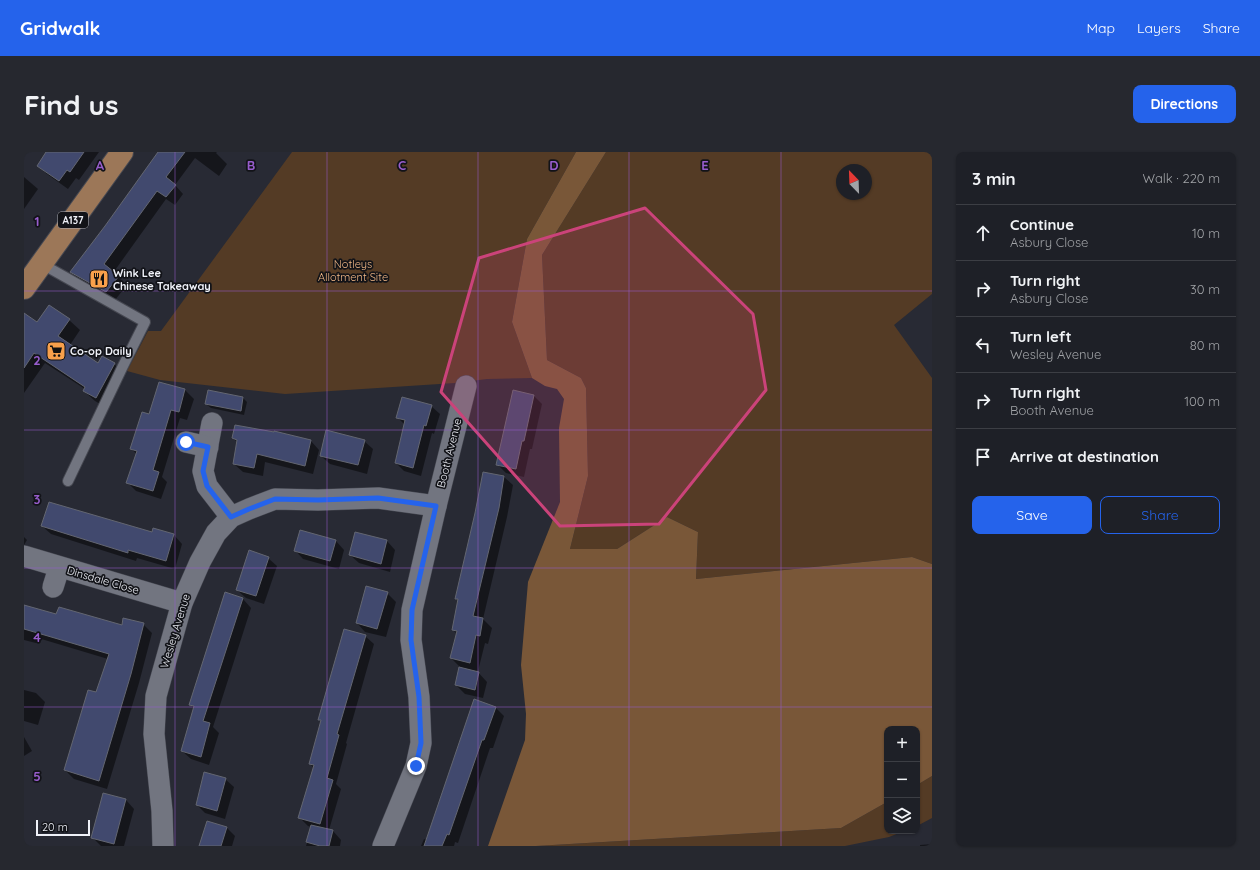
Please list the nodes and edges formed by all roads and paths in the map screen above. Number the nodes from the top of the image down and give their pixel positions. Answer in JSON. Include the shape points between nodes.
{"nodes":[{"id":1,"x":122,"y":152,"type":"edge"},
{"id":2,"x":42,"y":264,"type":"junction"},
{"id":3,"x":24,"y":288,"type":"edge"},
{"id":4,"x":466,"y":386,"type":"dead end"},
{"id":5,"x":212,"y":423,"type":"dead end"},
{"id":6,"x":186,"y":442,"type":"dead end"},
{"id":7,"x":208,"y":447,"type":"junction"},
{"id":8,"x":68,"y":481,"type":"dead end"},
{"id":9,"x":436,"y":506,"type":"junction"},
{"id":10,"x":231,"y":517,"type":"junction"},
{"id":11,"x":24,"y":556,"type":"edge"},
{"id":12,"x":59,"y":568,"type":"junction"},
{"id":13,"x":54,"y":587,"type":"dead end"},
{"id":14,"x":182,"y":603,"type":"junction"},
{"id":15,"x":163,"y":846,"type":"edge"},
{"id":16,"x":382,"y":846,"type":"edge"}],
"edges":[{"from":1,"to":2,"type":"main road","number":"A137"},
{"from":2,"to":3,"type":"main road","number":"A137"},
{"from":2,"to":8,"type":"lane","via":[[145,322]]},
{"from":4,"to":9,"type":"street","name":"Booth Avenue"},
{"from":5,"to":7,"type":"street"},
{"from":6,"to":7,"type":"street"},
{"from":7,"to":10,"type":"street","via":[[203,471],[207,486]]},
{"from":9,"to":10,"type":"street","name":"Wesley Avenue","via":[[378,498],[275,499]]},
{"from":9,"to":16,"type":"street","name":"Booth Avenue","via":[[412,610],[411,640],[419,697],[421,743],[416,766]]},
{"from":10,"to":14,"type":"street","name":"Wesley Avenue","via":[[216,533]]},
{"from":11,"to":12,"type":"street","name":"Dinsdale Close"},
{"from":12,"to":13,"type":"street"},
{"from":12,"to":14,"type":"street","name":"Dinsdale Close"},
{"from":14,"to":15,"type":"street","name":"Wesley Avenue","via":[[156,696],[154,734]]}]}
